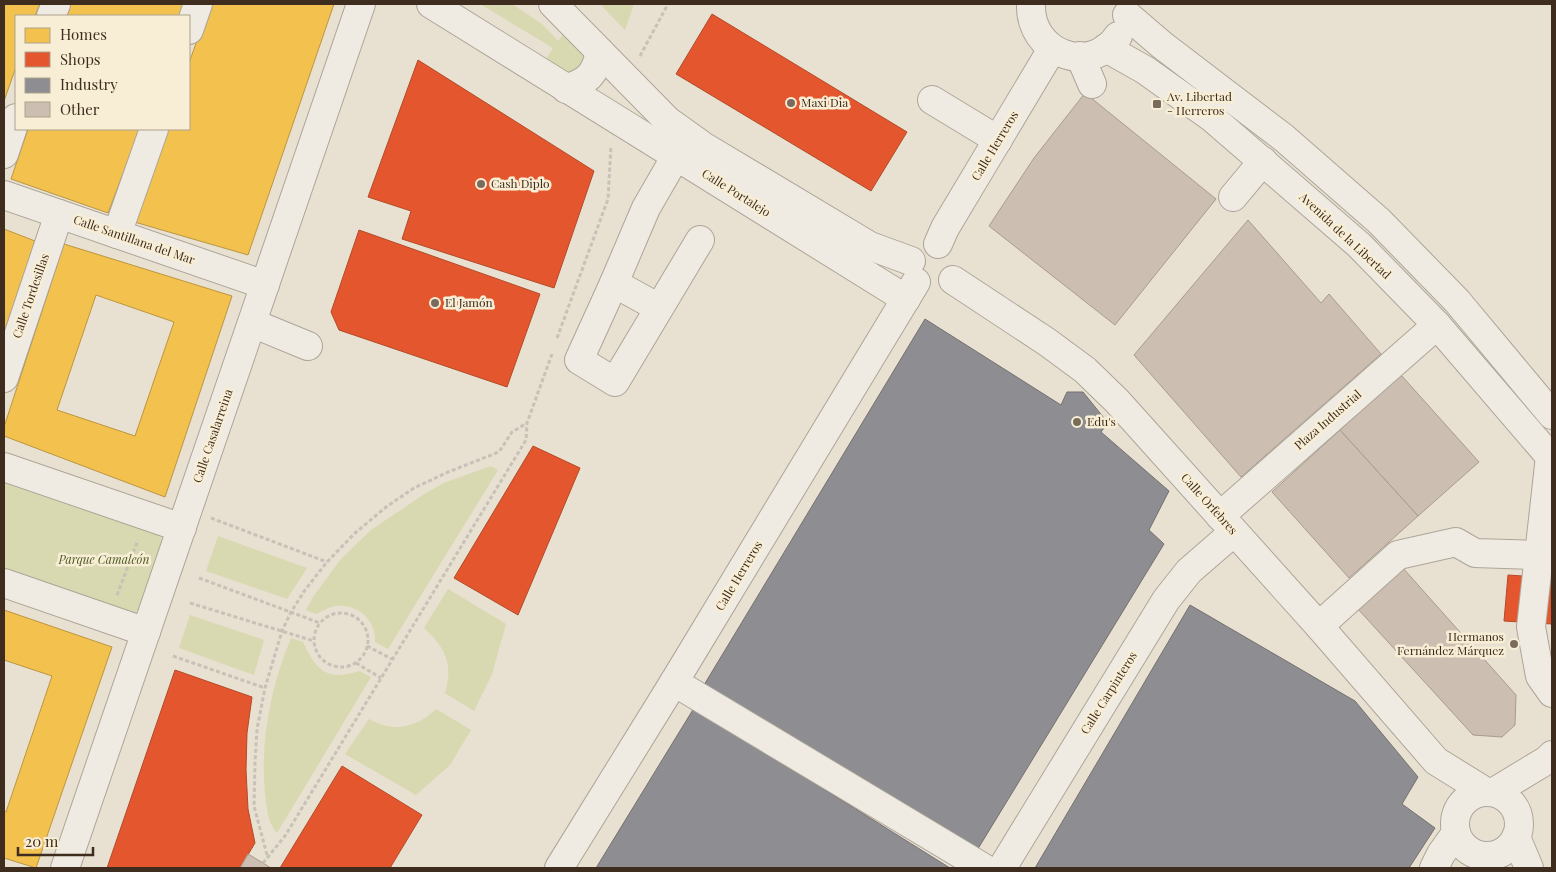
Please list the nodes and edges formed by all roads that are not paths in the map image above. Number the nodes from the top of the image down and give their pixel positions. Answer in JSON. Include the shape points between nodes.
{"nodes":[{"id":1,"x":198,"y":4,"type":"edge"},
{"id":2,"x":361,"y":4,"type":"edge"},
{"id":3,"x":432,"y":4,"type":"edge"},
{"id":4,"x":554,"y":4,"type":"edge"},
{"id":5,"x":1031,"y":4,"type":"edge"},
{"id":6,"x":1127,"y":9,"type":"edge"},
{"id":7,"x":190,"y":27,"type":"edge"},
{"id":8,"x":1106,"y":48,"type":"junction"},
{"id":9,"x":1052,"y":49,"type":"junction"},
{"id":10,"x":600,"y":52,"type":"junction"},
{"id":11,"x":1080,"y":56,"type":"junction"},
{"id":12,"x":1092,"y":84,"type":"dead end"},
{"id":13,"x":566,"y":88,"type":"junction"},
{"id":14,"x":932,"y":100,"type":"dead end"},
{"id":15,"x":15,"y":121,"type":"edge"},
{"id":16,"x":154,"y":130,"type":"edge"},
{"id":17,"x":998,"y":140,"type":"junction"},
{"id":18,"x":4,"y":154,"type":"edge"},
{"id":19,"x":676,"y":156,"type":"junction"},
{"id":20,"x":1263,"y":161,"type":"junction"},
{"id":21,"x":4,"y":195,"type":"edge"},
{"id":22,"x":1233,"y":197,"type":"dead end"},
{"id":23,"x":59,"y":214,"type":"junction"},
{"id":24,"x":117,"y":234,"type":"junction"},
{"id":25,"x":700,"y":240,"type":"dead end"},
{"id":26,"x":938,"y":244,"type":"junction"},
{"id":27,"x":953,"y":280,"type":"junction"},
{"id":28,"x":911,"y":281,"type":"junction"},
{"id":29,"x":614,"y":284,"type":"junction"},
{"id":30,"x":265,"y":285,"type":"junction"},
{"id":31,"x":659,"y":308,"type":"junction"},
{"id":32,"x":252,"y":323,"type":"junction"},
{"id":33,"x":1437,"y":325,"type":"junction"},
{"id":34,"x":308,"y":346,"type":"dead end"},
{"id":35,"x":4,"y":378,"type":"edge"},
{"id":36,"x":1552,"y":415,"type":"edge"},
{"id":37,"x":1551,"y":458,"type":"edge"},
{"id":38,"x":4,"y":467,"type":"edge"},
{"id":39,"x":1227,"y":524,"type":"junction"},
{"id":40,"x":182,"y":528,"type":"junction"},
{"id":41,"x":1545,"y":557,"type":"edge"},
{"id":42,"x":4,"y":583,"type":"edge"},
{"id":43,"x":1319,"y":626,"type":"junction"},
{"id":44,"x":146,"y":632,"type":"junction"},
{"id":45,"x":674,"y":682,"type":"junction"},
{"id":46,"x":1552,"y":693,"type":"edge"},
{"id":47,"x":1550,"y":758,"type":"edge"},
{"id":48,"x":1436,"y":761,"type":"junction"},
{"id":49,"x":1490,"y":792,"type":"junction"},
{"id":50,"x":1457,"y":821,"type":"junction"},
{"id":51,"x":1516,"y":824,"type":"junction"},
{"id":52,"x":1478,"y":860,"type":"edge"},
{"id":53,"x":65,"y":868,"type":"edge"},
{"id":54,"x":559,"y":868,"type":"edge"},
{"id":55,"x":984,"y":868,"type":"edge"},
{"id":56,"x":1002,"y":868,"type":"edge"},
{"id":57,"x":1434,"y":868,"type":"edge"},
{"id":58,"x":1518,"y":868,"type":"edge"},
{"id":59,"x":1529,"y":868,"type":"edge"}],
"edges":[{"from":1,"to":7,"type":"street"},
{"from":2,"to":30,"type":"street","name":"Calle Casalarreina"},
{"from":3,"to":13,"type":"street","name":"Calle Portalejo"},
{"from":4,"to":10,"type":"street","name":"Calle Portalejo"},
{"from":5,"to":9,"type":"street","via":[[1034,27]]},
{"from":6,"to":8,"type":"street","via":[[1123,28]]},
{"from":6,"to":36,"type":"street","via":[[1162,45],[1284,138],[1379,221],[1457,302]]},
{"from":8,"to":11,"type":"street"},
{"from":8,"to":20,"type":"street","name":"Avenida de la Libertad","via":[[1145,70],[1211,117]]},
{"from":9,"to":11,"type":"street"},
{"from":9,"to":17,"type":"street","name":"Calle Herreros"},
{"from":10,"to":13,"type":"street","via":[[592,74],[581,83]]},
{"from":10,"to":28,"type":"street","name":"Calle Portalejo","via":[[668,121],[703,146],[870,246]]},
{"from":11,"to":12,"type":"street"},
{"from":13,"to":19,"type":"street","name":"Calle Portalejo"},
{"from":14,"to":17,"type":"street"},
{"from":15,"to":18,"type":"street"},
{"from":16,"to":24,"type":"street"},
{"from":17,"to":26,"type":"street","name":"Calle Herreros"},
{"from":19,"to":28,"type":"street","name":"Calle Portalejo"},
{"from":19,"to":29,"type":"street","via":[[646,208]]},
{"from":20,"to":22,"type":"street"},
{"from":20,"to":33,"type":"street","name":"Avenida de la Libertad","via":[[1359,245]]},
{"from":21,"to":23,"type":"street","name":"Calle Santillana del Mar"},
{"from":23,"to":24,"type":"street","name":"Calle Santillana del Mar"},
{"from":23,"to":35,"type":"street","name":"Calle Tordesillas"},
{"from":24,"to":30,"type":"street","name":"Calle Santillana del Mar"},
{"from":25,"to":31,"type":"street"},
{"from":26,"to":27,"type":"street","via":[[946,246],[955,258],[957,265]]},
{"from":26,"to":28,"type":"street","via":[[924,245],[914,254]]},
{"from":27,"to":28,"type":"street","via":[[942,289],[935,290]]},
{"from":27,"to":39,"type":"street","name":"Calle Orfebres","via":[[1085,370],[1118,401]]},
{"from":28,"to":45,"type":"street","name":"Calle Herreros","via":[[876,348]]},
{"from":29,"to":31,"type":"street"},
{"from":29,"to":31,"type":"street","via":[[579,360],[615,382]]},
{"from":30,"to":32,"type":"street","name":"Calle Casalarreina"},
{"from":32,"to":34,"type":"street"},
{"from":32,"to":40,"type":"street","name":"Calle Casalarreina"},
{"from":33,"to":37,"type":"street","name":"Avenida de la Libertad"},
{"from":33,"to":39,"type":"street","name":"Plaza Industrial"},
{"from":37,"to":41,"type":"street"},
{"from":38,"to":40,"type":"street"},
{"from":39,"to":43,"type":"street","name":"Calle Orfebres"},
{"from":39,"to":56,"type":"street","name":"Calle Carpinteros","via":[[1166,600]]},
{"from":40,"to":44,"type":"street","name":"Calle Casalarreina"},
{"from":41,"to":43,"type":"street","via":[[1475,553],[1456,542],[1398,555]]},
{"from":41,"to":46,"type":"street","via":[[1531,627],[1540,676]]},
{"from":42,"to":44,"type":"street"},
{"from":43,"to":48,"type":"street","name":"Calle Orfebres"},
{"from":44,"to":53,"type":"street","name":"Calle Casalarreina"},
{"from":45,"to":54,"type":"street","name":"Calle Herreros"},
{"from":45,"to":55,"type":"street"},
{"from":47,"to":49,"type":"street"},
{"from":47,"to":51,"type":"street"},
{"from":48,"to":49,"type":"street","name":"Calle Orfebres"},
{"from":48,"to":50,"type":"street","name":"Calle Orfebres"},
{"from":49,"to":50,"type":"street","via":[[1478,793],[1462,802]]},
{"from":49,"to":51,"type":"street","via":[[1504,796],[1512,803]]},
{"from":50,"to":52,"type":"street","via":[[1460,841]]},
{"from":50,"to":57,"type":"street"},
{"from":51,"to":52,"type":"street","via":[[1510,846]]},
{"from":51,"to":59,"type":"street"},
{"from":52,"to":58,"type":"street"}]}
